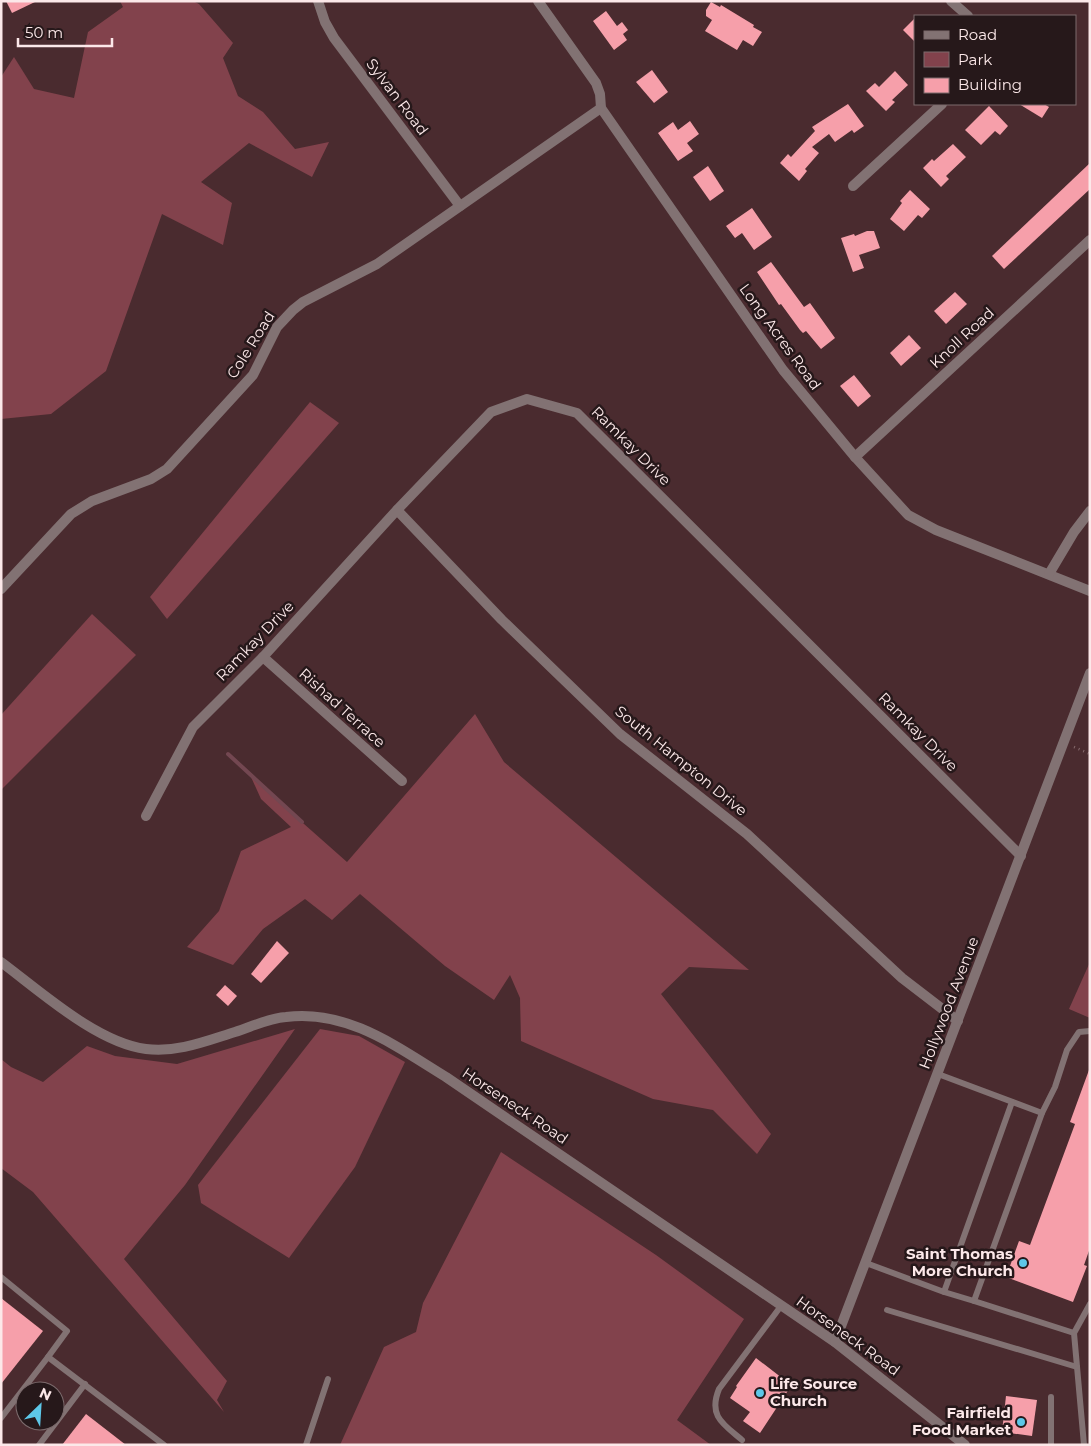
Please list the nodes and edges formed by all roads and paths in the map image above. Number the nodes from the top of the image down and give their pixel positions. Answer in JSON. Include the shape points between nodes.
{"nodes":[{"id":1,"x":318,"y":1,"type":"edge"},
{"id":2,"x":538,"y":1,"type":"edge"},
{"id":3,"x":951,"y":1,"type":"edge"},
{"id":4,"x":967,"y":15,"type":"edge"},
{"id":5,"x":941,"y":105,"type":"edge"},
{"id":6,"x":601,"y":108,"type":"junction"},
{"id":7,"x":853,"y":186,"type":"dead end"},
{"id":8,"x":460,"y":206,"type":"junction"},
{"id":9,"x":1090,"y":240,"type":"edge"},
{"id":10,"x":855,"y":457,"type":"junction"},
{"id":11,"x":397,"y":510,"type":"junction"},
{"id":12,"x":1090,"y":511,"type":"edge"},
{"id":13,"x":1049,"y":574,"type":"junction"},
{"id":14,"x":1,"y":589,"type":"edge"},
{"id":15,"x":1090,"y":591,"type":"edge"},
{"id":16,"x":263,"y":656,"type":"junction"},
{"id":17,"x":1090,"y":673,"type":"edge"},
{"id":18,"x":1064,"y":742,"type":"junction"},
{"id":19,"x":1090,"y":754,"type":"edge"},
{"id":20,"x":402,"y":781,"type":"dead end"},
{"id":21,"x":146,"y":816,"type":"dead end"},
{"id":22,"x":1021,"y":856,"type":"junction"},
{"id":23,"x":1,"y":962,"type":"edge"},
{"id":24,"x":958,"y":1021,"type":"junction"},
{"id":25,"x":1090,"y":1031,"type":"edge"},
{"id":26,"x":938,"y":1074,"type":"junction"},
{"id":27,"x":1012,"y":1102,"type":"junction"},
{"id":28,"x":1042,"y":1113,"type":"junction"},
{"id":29,"x":866,"y":1262,"type":"junction"},
{"id":30,"x":1,"y":1277,"type":"edge"},
{"id":31,"x":944,"y":1292,"type":"junction"},
{"id":32,"x":974,"y":1301,"type":"junction"},
{"id":33,"x":1090,"y":1304,"type":"edge"},
{"id":34,"x":781,"y":1306,"type":"junction"},
{"id":35,"x":887,"y":1310,"type":"dead end"},
{"id":36,"x":1074,"y":1333,"type":"junction"},
{"id":37,"x":835,"y":1342,"type":"junction"},
{"id":38,"x":48,"y":1357,"type":"junction"},
{"id":39,"x":1077,"y":1367,"type":"junction"},
{"id":40,"x":328,"y":1379,"type":"dead end"},
{"id":41,"x":85,"y":1384,"type":"junction"},
{"id":42,"x":1051,"y":1397,"type":"dead end"},
{"id":43,"x":1,"y":1418,"type":"edge"},
{"id":44,"x":742,"y":1440,"type":"dead end"},
{"id":45,"x":39,"y":1445,"type":"edge"},
{"id":46,"x":164,"y":1445,"type":"edge"},
{"id":47,"x":306,"y":1445,"type":"edge"},
{"id":48,"x":965,"y":1445,"type":"edge"},
{"id":49,"x":1050,"y":1445,"type":"edge"},
{"id":50,"x":1084,"y":1445,"type":"edge"}],
"edges":[{"from":1,"to":8,"type":"street","name":"Sylvan Road","via":[[334,38]]},
{"from":2,"to":6,"type":"street","name":"Long Acres Road","via":[[596,83]]},
{"from":3,"to":4,"type":"street"},
{"from":5,"to":7,"type":"street"},
{"from":6,"to":8,"type":"street","name":"Cole Road"},
{"from":6,"to":10,"type":"street","name":"Long Acres Road","via":[[783,370]]},
{"from":8,"to":14,"type":"street","name":"Cole Road","via":[[377,264],[293,310],[277,327],[253,375],[167,468],[151,479],[92,501],[71,514]]},
{"from":9,"to":10,"type":"street","name":"Knoll Road"},
{"from":10,"to":13,"type":"street","name":"Long Acres Road","via":[[908,515],[936,530]]},
{"from":11,"to":16,"type":"street","name":"Ramkay Drive"},
{"from":11,"to":22,"type":"street","name":"Ramkay Drive","via":[[491,412],[527,399],[577,413]]},
{"from":11,"to":24,"type":"street","name":"South Hampton Drive","via":[[502,620],[620,734],[747,834],[902,978]]},
{"from":12,"to":13,"type":"street"},
{"from":13,"to":15,"type":"street","name":"Long Acres Road"},
{"from":16,"to":20,"type":"street","name":"Rishad Terrace"},
{"from":16,"to":21,"type":"street","name":"Ramkay Drive","via":[[193,727]]},
{"from":17,"to":18,"type":"street","name":"Hollywood Avenue"},
{"from":18,"to":19,"type":"path"},
{"from":18,"to":22,"type":"street","name":"Hollywood Avenue"},
{"from":22,"to":24,"type":"street","name":"Hollywood Avenue"},
{"from":23,"to":34,"type":"street","name":"Horseneck Road","via":[[94,1029],[146,1049],[185,1047],[286,1016],[328,1018],[366,1030],[446,1078]]},
{"from":24,"to":26,"type":"street","name":"Hollywood Avenue"},
{"from":25,"to":28,"type":"lane","via":[[1079,1032],[1067,1050]]},
{"from":26,"to":27,"type":"lane"},
{"from":26,"to":29,"type":"street","name":"Hollywood Avenue"},
{"from":27,"to":28,"type":"lane"},
{"from":27,"to":31,"type":"lane"},
{"from":28,"to":32,"type":"lane"},
{"from":29,"to":31,"type":"lane"},
{"from":29,"to":37,"type":"street","name":"Hollywood Avenue"},
{"from":30,"to":38,"type":"lane","via":[[67,1331]]},
{"from":31,"to":32,"type":"lane"},
{"from":32,"to":36,"type":"lane"},
{"from":33,"to":36,"type":"lane"},
{"from":34,"to":37,"type":"street","name":"Horseneck Road"},
{"from":34,"to":44,"type":"lane","via":[[719,1389],[715,1399],[716,1414],[722,1424]]},
{"from":35,"to":39,"type":"lane"},
{"from":36,"to":39,"type":"lane"},
{"from":37,"to":48,"type":"street","name":"Horseneck Road"},
{"from":38,"to":41,"type":"lane"},
{"from":38,"to":43,"type":"lane"},
{"from":39,"to":50,"type":"lane"},
{"from":40,"to":47,"type":"lane"},
{"from":41,"to":45,"type":"lane"},
{"from":41,"to":46,"type":"lane"},
{"from":42,"to":49,"type":"lane"}]}
